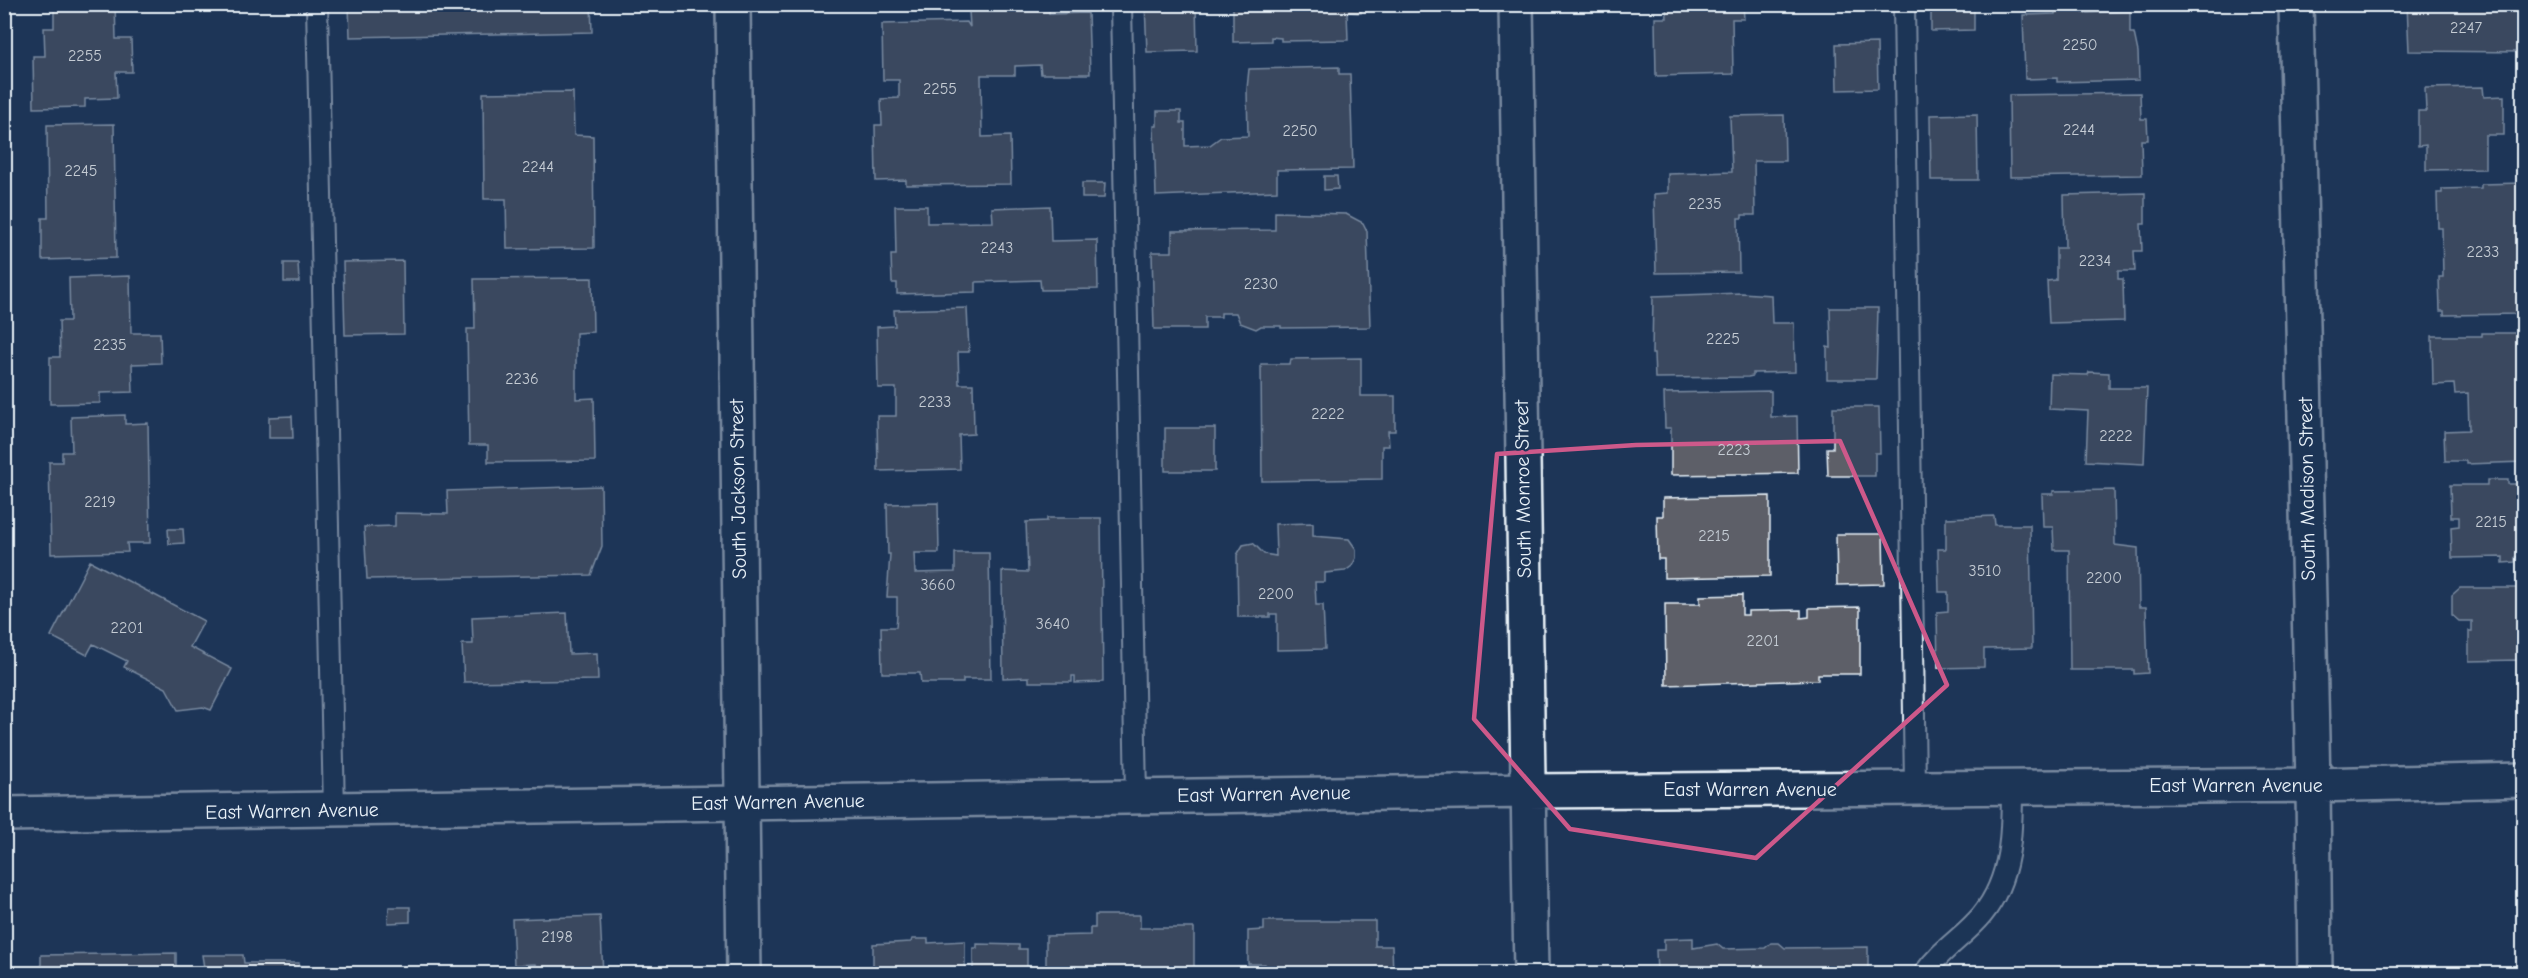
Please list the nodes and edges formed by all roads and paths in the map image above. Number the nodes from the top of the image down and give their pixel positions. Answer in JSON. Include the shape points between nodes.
{"nodes":[{"id":1,"x":317,"y":4,"type":"edge"},
{"id":2,"x":733,"y":4,"type":"edge"},
{"id":3,"x":1121,"y":4,"type":"edge"},
{"id":4,"x":1516,"y":4,"type":"edge"},
{"id":5,"x":1904,"y":4,"type":"edge"},
{"id":6,"x":2296,"y":4,"type":"edge"},
{"id":7,"x":2523,"y":780,"type":"edge"},
{"id":8,"x":2313,"y":785,"type":"junction"},
{"id":9,"x":2012,"y":787,"type":"junction"},
{"id":10,"x":1915,"y":788,"type":"junction"},
{"id":11,"x":1527,"y":791,"type":"junction"},
{"id":12,"x":1136,"y":796,"type":"junction"},
{"id":13,"x":741,"y":803,"type":"junction"},
{"id":14,"x":334,"y":811,"type":"junction"},
{"id":15,"x":4,"y":814,"type":"edge"},
{"id":16,"x":744,"y":974,"type":"edge"},
{"id":17,"x":1531,"y":974,"type":"edge"},
{"id":18,"x":1924,"y":974,"type":"edge"},
{"id":19,"x":2315,"y":974,"type":"edge"}],
"edges":[{"from":1,"to":14,"type":"lane"},
{"from":2,"to":13,"type":"street","name":"South Jackson Street"},
{"from":3,"to":12,"type":"lane"},
{"from":4,"to":11,"type":"street","name":"South Monroe Street"},
{"from":5,"to":10,"type":"lane"},
{"from":6,"to":8,"type":"street","name":"South Madison Street"},
{"from":7,"to":8,"type":"street","name":"East Warren Avenue"},
{"from":8,"to":9,"type":"street","name":"East Warren Avenue"},
{"from":8,"to":19,"type":"street","name":"South Madison Street"},
{"from":9,"to":10,"type":"street","name":"East Warren Avenue"},
{"from":9,"to":18,"type":"lane","via":[[2012,837],[1997,891],[1982,915]]},
{"from":10,"to":11,"type":"street","name":"East Warren Avenue"},
{"from":11,"to":12,"type":"street","name":"East Warren Avenue"},
{"from":11,"to":17,"type":"street","name":"South Monroe Street"},
{"from":12,"to":13,"type":"street","name":"East Warren Avenue"},
{"from":13,"to":14,"type":"street","name":"East Warren Avenue"},
{"from":13,"to":16,"type":"street","name":"South Jackson Street"},
{"from":14,"to":15,"type":"street","name":"East Warren Avenue"}]}
